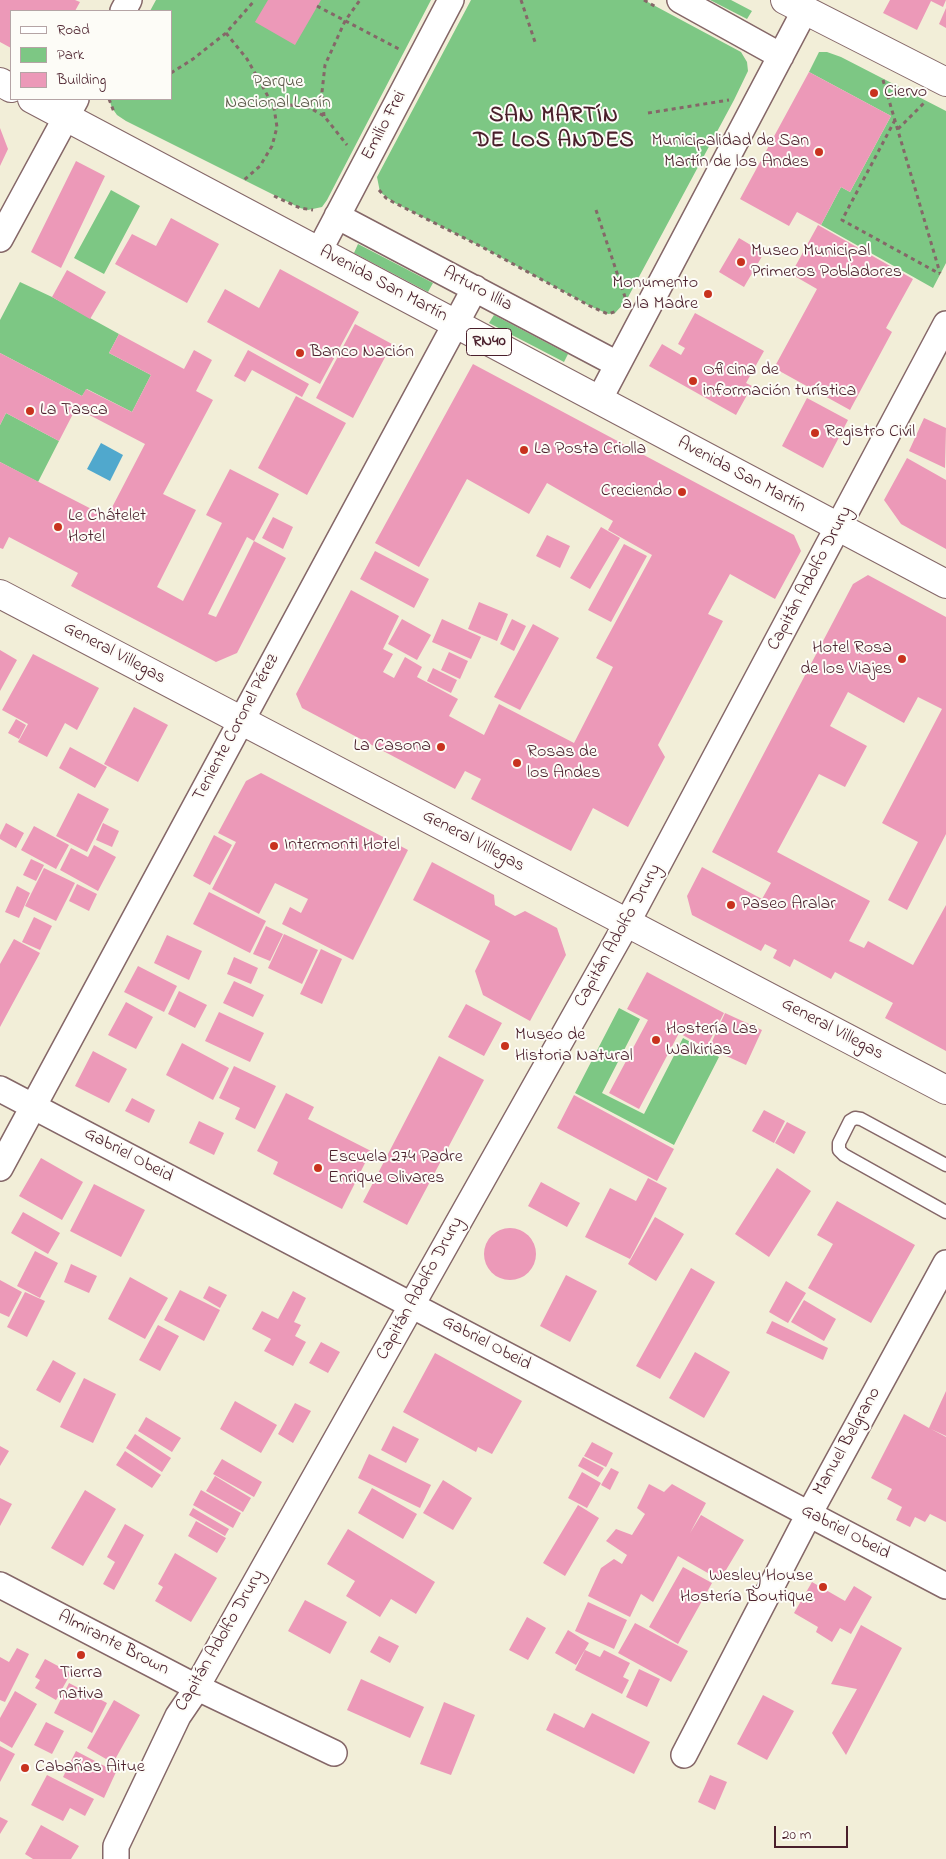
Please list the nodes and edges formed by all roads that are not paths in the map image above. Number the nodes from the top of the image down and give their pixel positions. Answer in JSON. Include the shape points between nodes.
{"nodes":[{"id":1,"x":451,"y":0,"type":"edge"},
{"id":2,"x":671,"y":5,"type":"edge"},
{"id":3,"x":795,"y":5,"type":"edge"},
{"id":4,"x":781,"y":56,"type":"junction"},
{"id":5,"x":946,"y":82,"type":"edge"},
{"id":6,"x":36,"y":100,"type":"edge"},
{"id":7,"x":71,"y":108,"type":"edge"},
{"id":8,"x":327,"y":213,"type":"junction"},
{"id":9,"x":0,"y":239,"type":"edge"},
{"id":10,"x":319,"y":251,"type":"junction"},
{"id":11,"x":474,"y":288,"type":"junction"},
{"id":12,"x":455,"y":324,"type":"junction"},
{"id":13,"x":946,"y":324,"type":"edge"},
{"id":14,"x":617,"y":364,"type":"junction"},
{"id":15,"x":598,"y":400,"type":"junction"},
{"id":16,"x":838,"y":527,"type":"junction"},
{"id":17,"x":946,"y":584,"type":"edge"},
{"id":18,"x":0,"y":594,"type":"edge"},
{"id":19,"x":241,"y":720,"type":"junction"},
{"id":20,"x":627,"y":923,"type":"junction"},
{"id":21,"x":0,"y":1089,"type":"edge"},
{"id":22,"x":946,"y":1090,"type":"edge"},
{"id":23,"x":33,"y":1106,"type":"junction"},
{"id":24,"x":946,"y":1165,"type":"edge"},
{"id":25,"x":0,"y":1168,"type":"edge"},
{"id":26,"x":946,"y":1212,"type":"edge"},
{"id":27,"x":946,"y":1263,"type":"edge"},
{"id":28,"x":412,"y":1306,"type":"junction"},
{"id":29,"x":809,"y":1514,"type":"junction"},
{"id":30,"x":0,"y":1585,"type":"edge"},
{"id":31,"x":946,"y":1586,"type":"edge"},
{"id":32,"x":196,"y":1687,"type":"junction"},
{"id":33,"x":334,"y":1753,"type":"dead end"},
{"id":34,"x":684,"y":1755,"type":"dead end"},
{"id":35,"x":116,"y":1859,"type":"edge"}],
"edges":[{"from":1,"to":8,"type":"street","name":"Emilio Frei","via":[[419,61]]},
{"from":2,"to":4,"type":"street"},
{"from":3,"to":4,"type":"street"},
{"from":3,"to":5,"type":"main road"},
{"from":4,"to":14,"type":"street"},
{"from":6,"to":7,"type":"main road","name":"Avenida San Martín","number":"RN40"},
{"from":7,"to":9,"type":"street"},
{"from":7,"to":10,"type":"main road","name":"Avenida San Martín","number":"RN40"},
{"from":8,"to":10,"type":"street","name":"Emilio Frei"},
{"from":8,"to":11,"type":"street","name":"Arturo Illia"},
{"from":10,"to":12,"type":"main road","name":"Avenida San Martín","number":"RN40"},
{"from":11,"to":12,"type":"street","name":"Teniente Coronel Pérez"},
{"from":11,"to":14,"type":"street","name":"Arturo Illia"},
{"from":12,"to":15,"type":"main road","name":"Avenida San Martín","number":"RN40"},
{"from":12,"to":19,"type":"street","name":"Teniente Coronel Pérez"},
{"from":13,"to":16,"type":"street","name":"Capitán Adolfo Drury"},
{"from":14,"to":15,"type":"street"},
{"from":15,"to":16,"type":"main road","name":"Avenida San Martín","number":"RN40"},
{"from":16,"to":17,"type":"main road","name":"Avenida San Martín","number":"RN40"},
{"from":16,"to":20,"type":"street","name":"Capitán Adolfo Drury"},
{"from":18,"to":19,"type":"main road","name":"General Villegas"},
{"from":19,"to":20,"type":"main road","name":"General Villegas"},
{"from":19,"to":23,"type":"street","name":"Teniente Coronel Pérez"},
{"from":20,"to":22,"type":"main road","name":"General Villegas"},
{"from":20,"to":28,"type":"street","name":"Capitán Adolfo Drury"},
{"from":21,"to":23,"type":"street","name":"Gabriel Obeid"},
{"from":23,"to":25,"type":"street","name":"Teniente Coronel Pérez"},
{"from":23,"to":28,"type":"street","name":"Gabriel Obeid"},
{"from":24,"to":26,"type":"lane","via":[[861,1119],[850,1121],[839,1143],[839,1150],[844,1155]]},
{"from":27,"to":29,"type":"street","name":"Manuel Belgrano"},
{"from":28,"to":29,"type":"street","name":"Gabriel Obeid"},
{"from":28,"to":32,"type":"street","name":"Capitán Adolfo Drury"},
{"from":29,"to":31,"type":"street","name":"Gabriel Obeid"},
{"from":29,"to":34,"type":"street","name":"Manuel Belgrano"},
{"from":30,"to":32,"type":"street","name":"Almirante Brown"},
{"from":32,"to":33,"type":"street","name":"Almirante Brown"},
{"from":32,"to":35,"type":"street","name":"Capitán Adolfo Drury","via":[[178,1716],[116,1846]]}]}
